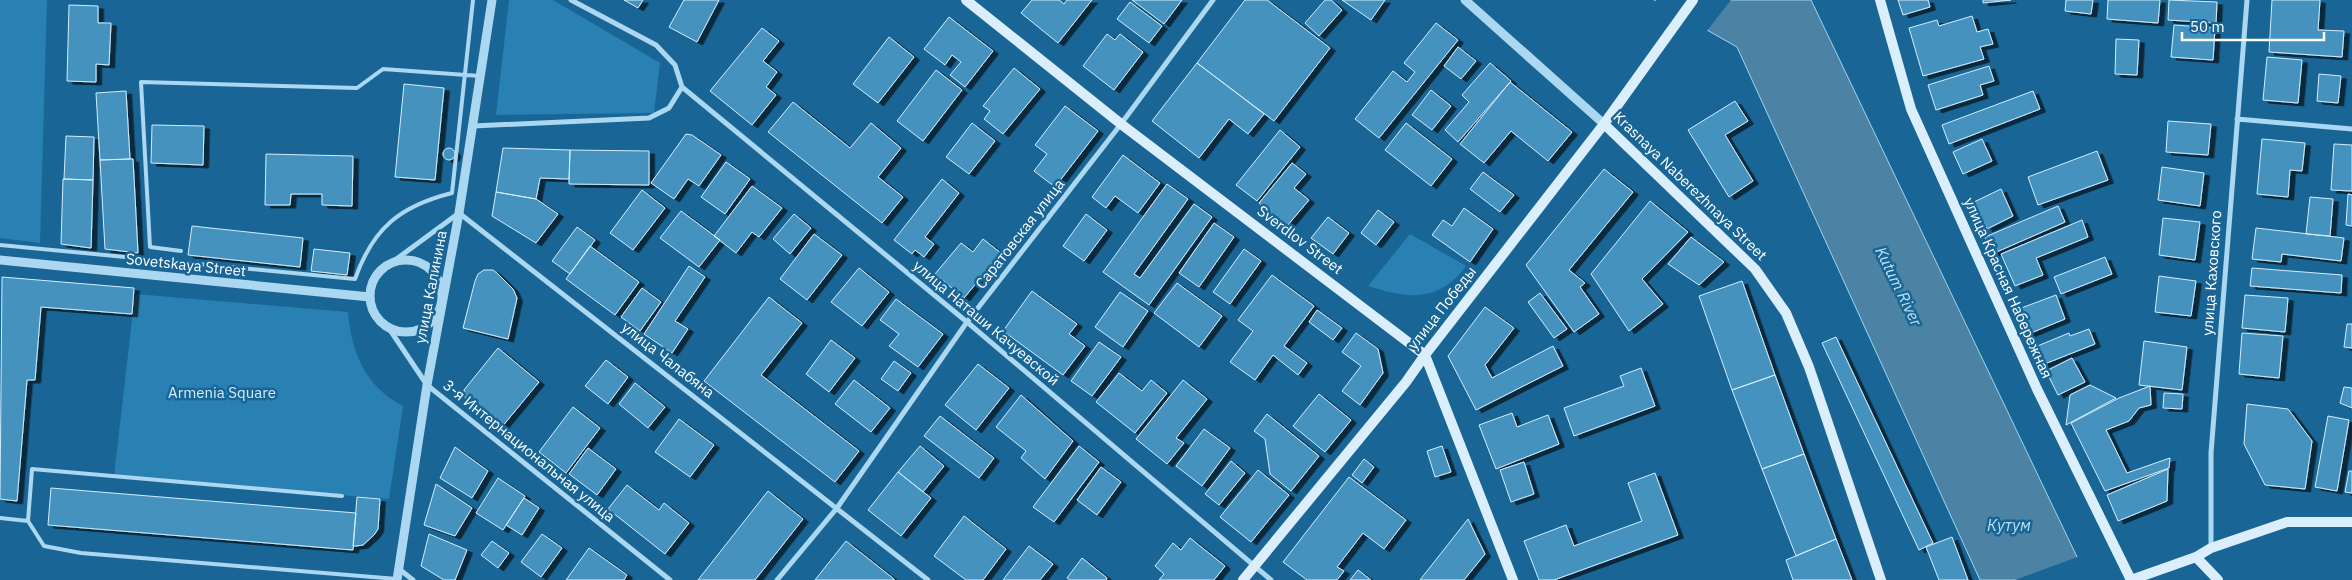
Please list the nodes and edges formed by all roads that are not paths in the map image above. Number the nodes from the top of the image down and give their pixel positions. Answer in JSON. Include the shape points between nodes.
{"nodes":[{"id":1,"x":472,"y":0,"type":"edge"},
{"id":2,"x":492,"y":0,"type":"edge"},
{"id":3,"x":571,"y":0,"type":"edge"},
{"id":4,"x":966,"y":0,"type":"edge"},
{"id":5,"x":1213,"y":0,"type":"edge"},
{"id":6,"x":1465,"y":0,"type":"edge"},
{"id":7,"x":1693,"y":0,"type":"edge"},
{"id":8,"x":1880,"y":0,"type":"edge"},
{"id":9,"x":2247,"y":0,"type":"edge"},
{"id":10,"x":465,"y":75,"type":"junction"},
{"id":11,"x":480,"y":76,"type":"junction"},
{"id":12,"x":682,"y":87,"type":"junction"},
{"id":13,"x":2237,"y":119,"type":"junction"},
{"id":14,"x":1121,"y":124,"type":"junction"},
{"id":15,"x":1604,"y":124,"type":"junction"},
{"id":16,"x":472,"y":126,"type":"junction"},
{"id":17,"x":2352,"y":128,"type":"edge"},
{"id":18,"x":459,"y":213,"type":"junction"},
{"id":19,"x":0,"y":245,"type":"edge"},
{"id":20,"x":182,"y":251,"type":"dead end"},
{"id":21,"x":0,"y":260,"type":"edge"},
{"id":22,"x":391,"y":263,"type":"junction"},
{"id":23,"x":370,"y":297,"type":"junction"},
{"id":24,"x":442,"y":302,"type":"junction"},
{"id":25,"x":967,"y":322,"type":"junction"},
{"id":26,"x":388,"y":327,"type":"junction"},
{"id":27,"x":1425,"y":355,"type":"junction"},
{"id":28,"x":427,"y":385,"type":"junction"},
{"id":29,"x":342,"y":496,"type":"dead end"},
{"id":30,"x":837,"y":508,"type":"junction"},
{"id":31,"x":0,"y":518,"type":"edge"},
{"id":32,"x":28,"y":521,"type":"junction"},
{"id":33,"x":2352,"y":522,"type":"edge"},
{"id":34,"x":2210,"y":548,"type":"junction"},
{"id":35,"x":2196,"y":557,"type":"junction"},
{"id":36,"x":1254,"y":566,"type":"junction"},
{"id":37,"x":398,"y":576,"type":"edge"},
{"id":38,"x":413,"y":580,"type":"edge"},
{"id":39,"x":670,"y":580,"type":"edge"},
{"id":40,"x":777,"y":580,"type":"edge"},
{"id":41,"x":928,"y":580,"type":"edge"},
{"id":42,"x":1243,"y":580,"type":"edge"},
{"id":43,"x":1271,"y":580,"type":"edge"},
{"id":44,"x":1514,"y":580,"type":"edge"},
{"id":45,"x":1881,"y":580,"type":"edge"},
{"id":46,"x":2131,"y":580,"type":"edge"},
{"id":47,"x":2218,"y":580,"type":"edge"}],
"edges":[{"from":1,"to":10,"type":"lane"},
{"from":2,"to":11,"type":"street","name":"улица Калинина"},
{"from":3,"to":12,"type":"street","via":[[656,45],[675,65]]},
{"from":4,"to":14,"type":"main road","name":"Sverdlov Street"},
{"from":5,"to":14,"type":"street","name":"Саратовская улица"},
{"from":6,"to":15,"type":"street","name":"Krasnaya Naberezhnaya Street"},
{"from":7,"to":15,"type":"main road","name":"улица Победы"},
{"from":8,"to":46,"type":"main road","name":"улица Красная Набережная","via":[[1911,109],[2037,389]]},
{"from":9,"to":13,"type":"street","name":"улица Каховского"},
{"from":10,"to":11,"type":"lane"},
{"from":10,"to":19,"type":"lane","via":[[452,193],[429,198],[388,223],[370,245],[355,279]]},
{"from":10,"to":20,"type":"lane","via":[[383,68],[357,88],[141,82],[150,247]]},
{"from":11,"to":16,"type":"street","name":"улица Калинина"},
{"from":12,"to":16,"type":"street","via":[[669,108],[649,118]]},
{"from":12,"to":25,"type":"street","name":"улица Наташи Качуевской"},
{"from":13,"to":17,"type":"street"},
{"from":13,"to":34,"type":"street","name":"улица Каховского","via":[[2211,453]]},
{"from":14,"to":25,"type":"street","name":"Саратовская улица"},
{"from":14,"to":27,"type":"main road","name":"Sverdlov Street"},
{"from":15,"to":27,"type":"main road","name":"улица Победы"},
{"from":15,"to":45,"type":"main road","name":"Krasnaya Naberezhnaya Street","via":[[1755,269],[1786,313],[1809,367]]},
{"from":16,"to":18,"type":"street","name":"улица Калинина"},
{"from":18,"to":22,"type":"street"},
{"from":18,"to":24,"type":"street","name":"улица Калинина"},
{"from":18,"to":30,"type":"street","name":"улица Чалабяна"},
{"from":21,"to":23,"type":"street","name":"Sovetskaya Street"},
{"from":22,"to":23,"type":"street","via":[[375,277]]},
{"from":22,"to":24,"type":"street","via":[[403,259],[428,267],[437,276]]},
{"from":23,"to":26,"type":"street","via":[[375,314]]},
{"from":24,"to":26,"type":"street","via":[[438,313],[422,329],[399,332]]},
{"from":24,"to":28,"type":"street","name":"улица Калинина"},
{"from":25,"to":30,"type":"street","name":"Саратовская улица"},
{"from":25,"to":36,"type":"street","name":"улица Наташи Качуевской"},
{"from":26,"to":28,"type":"street","name":"3-я Интернациональная улица"},
{"from":27,"to":36,"type":"main road","name":"улица Победы"},
{"from":27,"to":44,"type":"main road"},
{"from":28,"to":37,"type":"street","name":"улица Калинина"},
{"from":28,"to":39,"type":"street","name":"3-я Интернациональная улица"},
{"from":29,"to":32,"type":"lane","via":[[32,469]]},
{"from":30,"to":40,"type":"street","name":"Саратовская улица"},
{"from":30,"to":41,"type":"street","name":"улица Чалабяна"},
{"from":31,"to":32,"type":"lane"},
{"from":32,"to":37,"type":"lane","via":[[44,546],[81,553]]},
{"from":33,"to":34,"type":"main road","via":[[2287,522]]},
{"from":34,"to":35,"type":"main road"},
{"from":35,"to":46,"type":"main road"},
{"from":35,"to":47,"type":"main road"},
{"from":36,"to":42,"type":"main road","name":"улица Победы"},
{"from":36,"to":43,"type":"street","name":"улица Наташи Качуевской"},
{"from":37,"to":38,"type":"street"}]}
